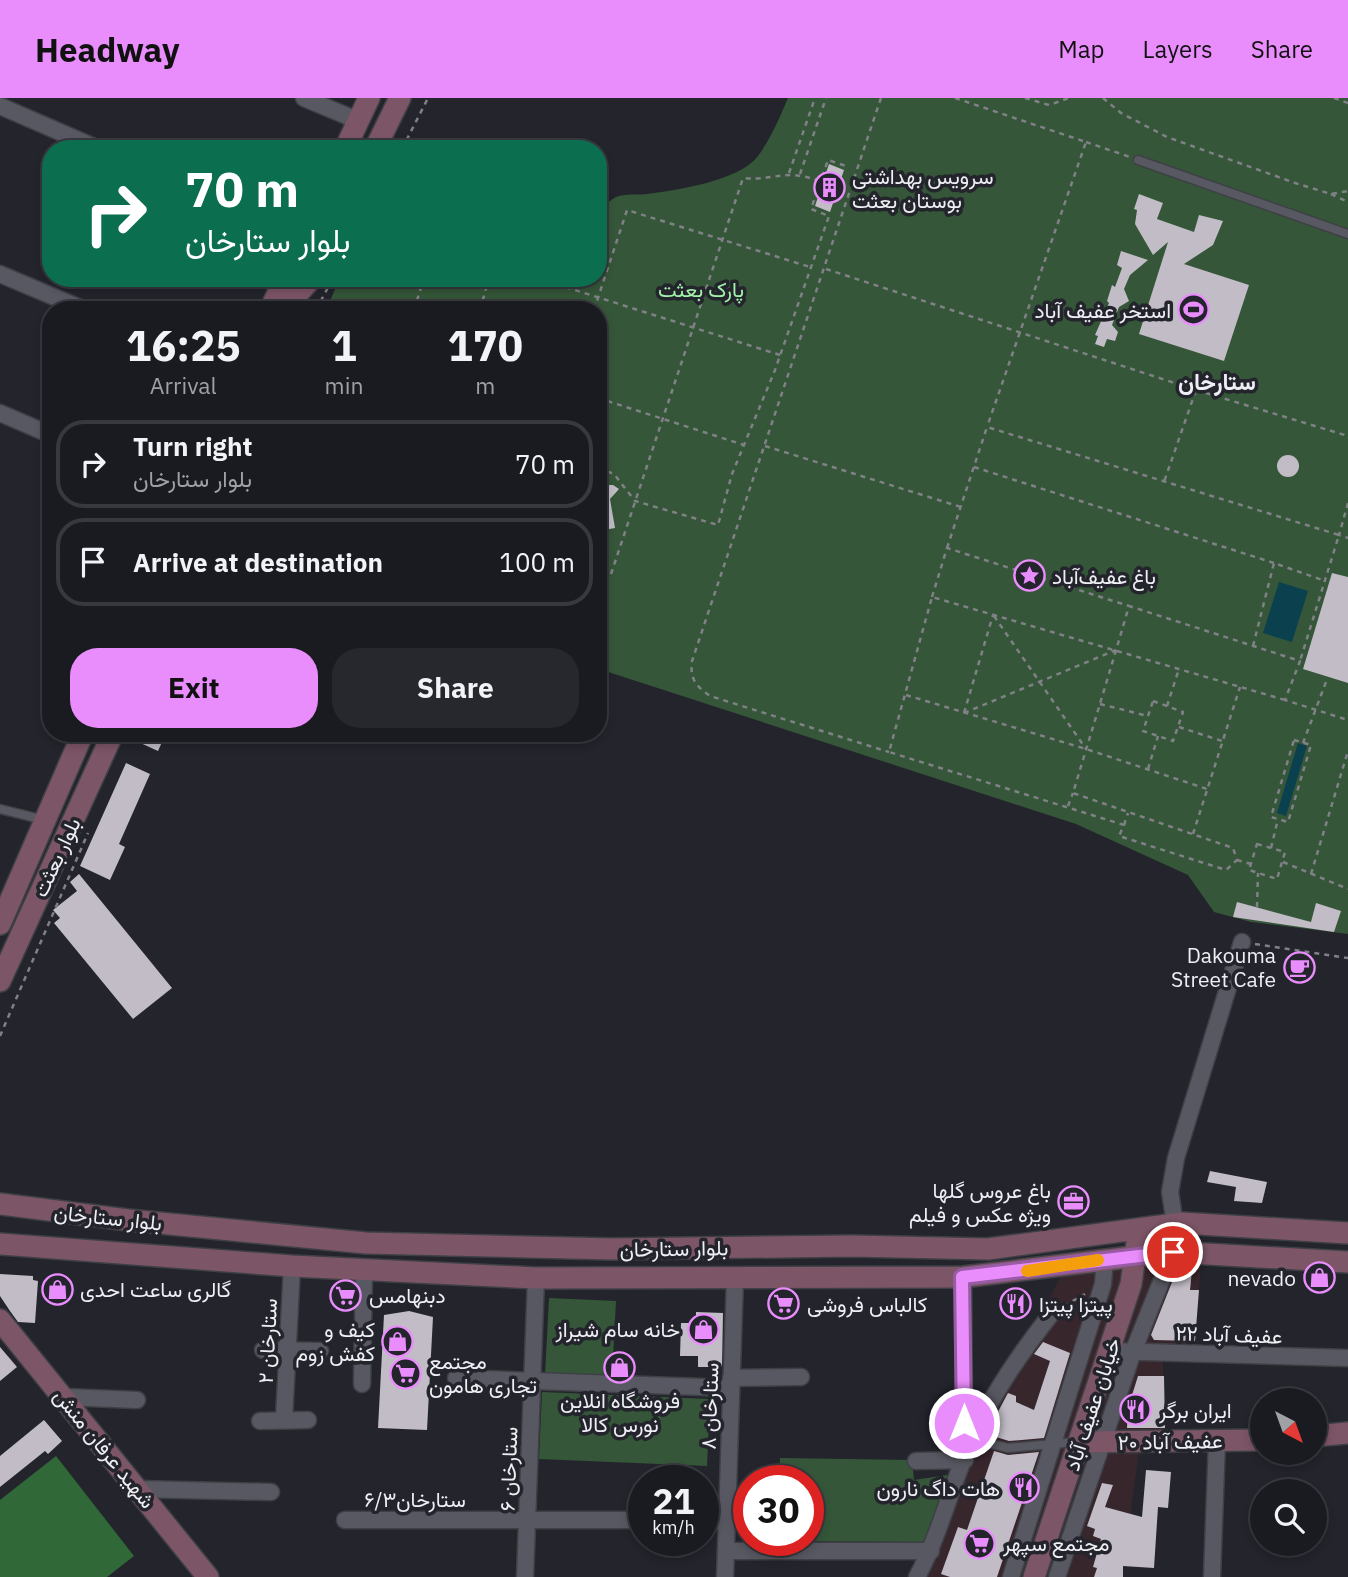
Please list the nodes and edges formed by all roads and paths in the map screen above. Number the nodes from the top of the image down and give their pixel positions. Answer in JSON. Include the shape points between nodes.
{"nodes":[{"id":1,"x":304,"y":98,"type":"edge"},
{"id":2,"x":369,"y":98,"type":"edge"},
{"id":3,"x":400,"y":98,"type":"edge"},
{"id":4,"x":428,"y":98,"type":"edge"},
{"id":5,"x":815,"y":98,"type":"edge"},
{"id":6,"x":826,"y":98,"type":"edge"},
{"id":7,"x":881,"y":98,"type":"edge"},
{"id":8,"x":955,"y":98,"type":"edge"},
{"id":9,"x":1025,"y":98,"type":"edge"},
{"id":10,"x":1069,"y":98,"type":"edge"},
{"id":11,"x":1103,"y":98,"type":"edge"},
{"id":12,"x":1334,"y":98,"type":"edge"},
{"id":13,"x":1348,"y":103,"type":"edge"},
{"id":14,"x":0,"y":106,"type":"edge"},
{"id":15,"x":359,"y":121,"type":"junction"},
{"id":16,"x":78,"y":140,"type":"edge"},
{"id":17,"x":350,"y":140,"type":"edge"},
{"id":18,"x":379,"y":140,"type":"edge"},
{"id":19,"x":407,"y":140,"type":"edge"},
{"id":20,"x":1087,"y":142,"type":"junction"},
{"id":21,"x":1138,"y":160,"type":"joint"},
{"id":22,"x":846,"y":166,"type":"dead end"},
{"id":23,"x":789,"y":173,"type":"junction"},
{"id":24,"x":800,"y":174,"type":"junction"},
{"id":25,"x":820,"y":181,"type":"junction"},
{"id":26,"x":1348,"y":191,"type":"edge"},
{"id":27,"x":1331,"y":194,"type":"junction"},
{"id":28,"x":1348,"y":202,"type":"edge"},
{"id":29,"x":1348,"y":234,"type":"edge"},
{"id":30,"x":722,"y":240,"type":"junction"},
{"id":31,"x":811,"y":267,"type":"junction"},
{"id":32,"x":825,"y":269,"type":"junction"},
{"id":33,"x":607,"y":270,"type":"edge"},
{"id":34,"x":0,"y":274,"type":"edge"},
{"id":35,"x":304,"y":287,"type":"edge"},
{"id":36,"x":564,"y":287,"type":"edge"},
{"id":37,"x":602,"y":287,"type":"edge"},
{"id":38,"x":598,"y":298,"type":"junction"},
{"id":39,"x":64,"y":301,"type":"edge"},
{"id":40,"x":292,"y":301,"type":"edge"},
{"id":41,"x":597,"y":301,"type":"edge"},
{"id":42,"x":693,"y":327,"type":"junction"},
{"id":43,"x":1021,"y":332,"type":"junction"},
{"id":44,"x":780,"y":355,"type":"junction"},
{"id":45,"x":1196,"y":390,"type":"junction"},
{"id":46,"x":607,"y":401,"type":"edge"},
{"id":47,"x":0,"y":413,"type":"edge"},
{"id":48,"x":663,"y":419,"type":"junction"},
{"id":49,"x":987,"y":427,"type":"junction"},
{"id":50,"x":42,"y":431,"type":"edge"},
{"id":51,"x":1348,"y":436,"type":"edge"},
{"id":52,"x":744,"y":445,"type":"junction"},
{"id":53,"x":765,"y":446,"type":"junction"},
{"id":54,"x":974,"y":467,"type":"junction"},
{"id":55,"x":607,"y":471,"type":"edge"},
{"id":56,"x":1164,"y":482,"type":"junction"},
{"id":57,"x":635,"y":501,"type":"junction"},
{"id":58,"x":1348,"y":503,"type":"edge"},
{"id":59,"x":961,"y":507,"type":"junction"},
{"id":60,"x":1339,"y":536,"type":"junction"},
{"id":61,"x":1348,"y":538,"type":"edge"},
{"id":62,"x":947,"y":548,"type":"junction"},
{"id":63,"x":1274,"y":563,"type":"junction"},
{"id":64,"x":611,"y":574,"type":"dead end"},
{"id":65,"x":1325,"y":581,"type":"junction"},
{"id":66,"x":932,"y":597,"type":"junction"},
{"id":67,"x":1129,"y":606,"type":"junction"},
{"id":68,"x":993,"y":614,"type":"junction"},
{"id":69,"x":1253,"y":646,"type":"junction"},
{"id":70,"x":1116,"y":650,"type":"junction"},
{"id":71,"x":1300,"y":660,"type":"junction"},
{"id":72,"x":1179,"y":669,"type":"junction"},
{"id":73,"x":1040,"y":681,"type":"junction"},
{"id":74,"x":1326,"y":682,"type":"dead end"},
{"id":75,"x":1240,"y":687,"type":"junction"},
{"id":76,"x":905,"y":695,"type":"junction"},
{"id":77,"x":1285,"y":700,"type":"junction"},
{"id":78,"x":1100,"y":704,"type":"junction"},
{"id":79,"x":1167,"y":706,"type":"junction"},
{"id":80,"x":1315,"y":709,"type":"junction"},
{"id":81,"x":964,"y":713,"type":"junction"},
{"id":82,"x":1148,"y":716,"type":"junction"},
{"id":83,"x":1348,"y":720,"type":"edge"},
{"id":84,"x":1178,"y":726,"type":"junction"},
{"id":85,"x":1158,"y":736,"type":"junction"},
{"id":86,"x":1222,"y":741,"type":"junction"},
{"id":87,"x":79,"y":742,"type":"edge"},
{"id":88,"x":109,"y":742,"type":"edge"},
{"id":89,"x":1303,"y":743,"type":"junction"},
{"id":90,"x":1086,"y":749,"type":"junction"},
{"id":91,"x":1348,"y":751,"type":"edge"},
{"id":92,"x":889,"y":752,"type":"junction"},
{"id":93,"x":1148,"y":769,"type":"junction"},
{"id":94,"x":1207,"y":789,"type":"junction"},
{"id":95,"x":1073,"y":793,"type":"junction"},
{"id":96,"x":1068,"y":806,"type":"junction"},
{"id":97,"x":0,"y":809,"type":"edge"},
{"id":98,"x":1128,"y":813,"type":"junction"},
{"id":99,"x":1278,"y":819,"type":"junction"},
{"id":100,"x":44,"y":820,"type":"junction"},
{"id":101,"x":93,"y":821,"type":"dead end"},
{"id":102,"x":1124,"y":825,"type":"junction"},
{"id":103,"x":1192,"y":834,"type":"junction"},
{"id":104,"x":1270,"y":848,"type":"junction"},
{"id":105,"x":1237,"y":860,"type":"junction"},
{"id":106,"x":1282,"y":862,"type":"junction"},
{"id":107,"x":1251,"y":864,"type":"junction"},
{"id":108,"x":1258,"y":873,"type":"junction"},
{"id":109,"x":1311,"y":874,"type":"junction"},
{"id":110,"x":1348,"y":889,"type":"edge"},
{"id":111,"x":5,"y":899,"type":"edge"},
{"id":112,"x":1256,"y":907,"type":"dead end"},
{"id":113,"x":0,"y":924,"type":"edge"},
{"id":114,"x":1242,"y":942,"type":"joint"},
{"id":115,"x":1348,"y":958,"type":"edge"},
{"id":116,"x":0,"y":981,"type":"edge"},
{"id":117,"x":0,"y":1036,"type":"edge"},
{"id":118,"x":3,"y":1206,"type":"edge"},
{"id":119,"x":1175,"y":1224,"type":"junction"},
{"id":120,"x":1136,"y":1228,"type":"junction"},
{"id":121,"x":1348,"y":1233,"type":"edge"},
{"id":122,"x":1,"y":1243,"type":"edge"},
{"id":123,"x":1173,"y":1252,"type":"junction"},
{"id":124,"x":1137,"y":1256,"type":"junction"},
{"id":125,"x":1105,"y":1259,"type":"junction"},
{"id":126,"x":1348,"y":1262,"type":"edge"},
{"id":127,"x":292,"y":1266,"type":"junction"},
{"id":128,"x":365,"y":1270,"type":"junction"},
{"id":129,"x":962,"y":1277,"type":"junction"},
{"id":130,"x":536,"y":1278,"type":"junction"},
{"id":131,"x":735,"y":1279,"type":"junction"},
{"id":132,"x":1052,"y":1313,"type":"dead end"},
{"id":133,"x":0,"y":1320,"type":"edge"},
{"id":134,"x":263,"y":1350,"type":"dead end"},
{"id":135,"x":288,"y":1350,"type":"junction"},
{"id":136,"x":320,"y":1351,"type":"dead end"},
{"id":137,"x":1109,"y":1351,"type":"junction"},
{"id":138,"x":1133,"y":1352,"type":"junction"},
{"id":139,"x":1348,"y":1358,"type":"edge"},
{"id":140,"x":801,"y":1377,"type":"dead end"},
{"id":141,"x":456,"y":1378,"type":"dead end"},
{"id":142,"x":533,"y":1381,"type":"junction"},
{"id":143,"x":730,"y":1383,"type":"junction"},
{"id":144,"x":362,"y":1384,"type":"dead end"},
{"id":145,"x":65,"y":1397,"type":"junction"},
{"id":146,"x":138,"y":1400,"type":"dead end"},
{"id":147,"x":284,"y":1419,"type":"junction"},
{"id":148,"x":308,"y":1420,"type":"dead end"},
{"id":149,"x":260,"y":1421,"type":"dead end"},
{"id":150,"x":964,"y":1423,"type":"dead end"},
{"id":151,"x":1348,"y":1433,"type":"edge"},
{"id":152,"x":1327,"y":1435,"type":"edge"},
{"id":153,"x":972,"y":1439,"type":"junction"},
{"id":154,"x":1217,"y":1440,"type":"junction"},
{"id":155,"x":1250,"y":1440,"type":"edge"},
{"id":156,"x":1079,"y":1441,"type":"junction"},
{"id":157,"x":1102,"y":1442,"type":"junction"},
{"id":158,"x":1054,"y":1444,"type":"junction"},
{"id":159,"x":965,"y":1460,"type":"junction"},
{"id":160,"x":916,"y":1461,"type":"dead end"},
{"id":161,"x":138,"y":1489,"type":"junction"},
{"id":162,"x":271,"y":1492,"type":"dead end"},
{"id":163,"x":628,"y":1519,"type":"edge"},
{"id":164,"x":345,"y":1520,"type":"dead end"},
{"id":165,"x":527,"y":1521,"type":"junction"},
{"id":166,"x":719,"y":1521,"type":"edge"},
{"id":167,"x":725,"y":1521,"type":"junction"},
{"id":168,"x":726,"y":1551,"type":"junction"},
{"id":169,"x":931,"y":1551,"type":"junction"},
{"id":170,"x":208,"y":1577,"type":"edge"},
{"id":171,"x":525,"y":1577,"type":"edge"},
{"id":172,"x":725,"y":1577,"type":"edge"},
{"id":173,"x":917,"y":1577,"type":"edge"},
{"id":174,"x":1011,"y":1577,"type":"edge"},
{"id":175,"x":1034,"y":1577,"type":"edge"},
{"id":176,"x":1057,"y":1577,"type":"edge"},
{"id":177,"x":1212,"y":1577,"type":"edge"}],
"edges":[{"from":1,"to":15,"type":"street"},
{"from":2,"to":15,"type":"main road"},
{"from":3,"to":18,"type":"main road"},
{"from":4,"to":19,"type":"path"},
{"from":5,"to":23,"type":"path"},
{"from":6,"to":24,"type":"path"},
{"from":7,"to":32,"type":"path"},
{"from":8,"to":20,"type":"path"},
{"from":9,"to":10,"type":"path","via":[[1049,105]]},
{"from":11,"to":27,"type":"path","via":[[1167,137]]},
{"from":12,"to":13,"type":"path"},
{"from":14,"to":16,"type":"street"},
{"from":15,"to":17,"type":"main road"},
{"from":20,"to":21,"type":"path"},
{"from":20,"to":43,"type":"path"},
{"from":21,"to":29,"type":"lane"},
{"from":22,"to":25,"type":"path","via":[[828,160]]},
{"from":23,"to":24,"type":"path"},
{"from":23,"to":30,"type":"path","via":[[743,178]]},
{"from":24,"to":25,"type":"path"},
{"from":25,"to":31,"type":"path","via":[[811,209],[829,216]]},
{"from":26,"to":27,"type":"path"},
{"from":27,"to":28,"type":"path"},
{"from":30,"to":31,"type":"path"},
{"from":30,"to":33,"type":"path","via":[[627,209]]},
{"from":30,"to":42,"type":"path"},
{"from":31,"to":44,"type":"path"},
{"from":32,"to":43,"type":"path"},
{"from":32,"to":53,"type":"path"},
{"from":34,"to":39,"type":"street"},
{"from":35,"to":40,"type":"main road"},
{"from":36,"to":38,"type":"path"},
{"from":37,"to":38,"type":"path"},
{"from":38,"to":41,"type":"path"},
{"from":38,"to":42,"type":"path"},
{"from":42,"to":44,"type":"path"},
{"from":42,"to":48,"type":"path"},
{"from":43,"to":45,"type":"path"},
{"from":43,"to":49,"type":"path"},
{"from":44,"to":52,"type":"path"},
{"from":45,"to":51,"type":"path"},
{"from":45,"to":56,"type":"path"},
{"from":46,"to":48,"type":"path"},
{"from":47,"to":50,"type":"street"},
{"from":48,"to":52,"type":"path"},
{"from":48,"to":57,"type":"path"},
{"from":49,"to":54,"type":"path"},
{"from":49,"to":56,"type":"path"},
{"from":52,"to":57,"type":"path","via":[[718,525]]},
{"from":53,"to":59,"type":"path"},
{"from":53,"to":92,"type":"path","via":[[690,675],[710,696]]},
{"from":54,"to":59,"type":"path"},
{"from":54,"to":63,"type":"path"},
{"from":55,"to":57,"type":"path"},
{"from":56,"to":60,"type":"path"},
{"from":57,"to":64,"type":"path"},
{"from":58,"to":60,"type":"path"},
{"from":59,"to":62,"type":"path"},
{"from":60,"to":61,"type":"path"},
{"from":60,"to":65,"type":"path"},
{"from":62,"to":66,"type":"path"},
{"from":62,"to":67,"type":"path"},
{"from":63,"to":65,"type":"path"},
{"from":63,"to":69,"type":"path"},
{"from":65,"to":71,"type":"path"},
{"from":66,"to":68,"type":"path"},
{"from":66,"to":76,"type":"path"},
{"from":67,"to":69,"type":"path"},
{"from":67,"to":70,"type":"path"},
{"from":68,"to":70,"type":"path"},
{"from":68,"to":73,"type":"path"},
{"from":68,"to":81,"type":"path"},
{"from":69,"to":71,"type":"path"},
{"from":70,"to":72,"type":"path"},
{"from":70,"to":73,"type":"path"},
{"from":70,"to":78,"type":"path"},
{"from":71,"to":77,"type":"path"},
{"from":72,"to":75,"type":"path"},
{"from":72,"to":79,"type":"path"},
{"from":73,"to":81,"type":"path"},
{"from":73,"to":90,"type":"path"},
{"from":74,"to":80,"type":"path"},
{"from":75,"to":77,"type":"path"},
{"from":75,"to":86,"type":"path"},
{"from":76,"to":81,"type":"path"},
{"from":76,"to":92,"type":"path"},
{"from":77,"to":80,"type":"path"},
{"from":78,"to":82,"type":"path"},
{"from":78,"to":90,"type":"path"},
{"from":79,"to":82,"type":"path","via":[[1153,702]]},
{"from":79,"to":84,"type":"path","via":[[1183,712]]},
{"from":80,"to":83,"type":"path"},
{"from":80,"to":89,"type":"path"},
{"from":81,"to":90,"type":"path"},
{"from":82,"to":85,"type":"path","via":[[1143,731]]},
{"from":84,"to":85,"type":"path","via":[[1173,741]]},
{"from":84,"to":86,"type":"path"},
{"from":85,"to":93,"type":"path"},
{"from":86,"to":94,"type":"path"},
{"from":87,"to":100,"type":"main road","name":"بلوار بعثت"},
{"from":88,"to":116,"type":"main road","name":"بلوار بعثت"},
{"from":89,"to":99,"type":"path","via":[[1294,740],[1270,817]]},
{"from":89,"to":99,"type":"path","via":[[1311,745],[1288,822]]},
{"from":90,"to":93,"type":"path"},
{"from":90,"to":95,"type":"path"},
{"from":91,"to":109,"type":"path"},
{"from":92,"to":96,"type":"path"},
{"from":93,"to":94,"type":"path"},
{"from":94,"to":103,"type":"path"},
{"from":95,"to":96,"type":"path"},
{"from":95,"to":98,"type":"path"},
{"from":96,"to":102,"type":"path"},
{"from":97,"to":100,"type":"lane"},
{"from":98,"to":102,"type":"path"},
{"from":98,"to":103,"type":"path"},
{"from":99,"to":104,"type":"path"},
{"from":100,"to":111,"type":"main road","name":"بلوار بعثت"},
{"from":101,"to":117,"type":"path"},
{"from":102,"to":105,"type":"path","via":[[1119,836],[1226,870]]},
{"from":103,"to":105,"type":"path","via":[[1233,848]]},
{"from":104,"to":106,"type":"path","via":[[1285,852]]},
{"from":104,"to":107,"type":"path","via":[[1257,844]]},
{"from":105,"to":107,"type":"path"},
{"from":106,"to":108,"type":"path","via":[[1277,879]]},
{"from":106,"to":109,"type":"path"},
{"from":107,"to":108,"type":"path","via":[[1249,870]]},
{"from":108,"to":112,"type":"path"},
{"from":109,"to":110,"type":"path"},
{"from":111,"to":113,"type":"main road","name":"بلوار بعثت"},
{"from":114,"to":115,"type":"path"},
{"from":114,"to":119,"type":"street","via":[[1175,1158],[1170,1192]]},
{"from":118,"to":120,"type":"main road","name":"بلوار ستارخان","via":[[366,1243],[612,1250],[988,1249]]},
{"from":119,"to":120,"type":"main road","name":"بلوار ستارخان"},
{"from":119,"to":121,"type":"main road","name":"بلوار ستارخان"},
{"from":120,"to":124,"type":"main road","name":"خیابان عفیف آباد"},
{"from":122,"to":127,"type":"main road","name":"بلوار ستارخان"},
{"from":123,"to":124,"type":"main road","name":"بلوار ستارخان"},
{"from":123,"to":126,"type":"main road","name":"بلوار ستارخان"},
{"from":123,"to":138,"type":"street"},
{"from":124,"to":125,"type":"main road","name":"بلوار ستارخان"},
{"from":124,"to":137,"type":"main road","name":"خیابان عفیف آباد"},
{"from":125,"to":129,"type":"main road","name":"بلوار ستارخان"},
{"from":125,"to":158,"type":"street","via":[[1103,1284]]},
{"from":127,"to":128,"type":"main road","name":"بلوار ستارخان"},
{"from":127,"to":135,"type":"street","name":"۲ ستارخان"},
{"from":128,"to":130,"type":"main road","name":"بلوار ستارخان"},
{"from":128,"to":144,"type":"street"},
{"from":129,"to":131,"type":"main road","name":"بلوار ستارخان"},
{"from":129,"to":150,"type":"street"},
{"from":130,"to":131,"type":"main road","name":"بلوار ستارخان"},
{"from":130,"to":142,"type":"street","name":"ستارخان ۶"},
{"from":131,"to":143,"type":"street","name":"ستارخان ۸"},
{"from":132,"to":153,"type":"street","via":[[1004,1376]]},
{"from":133,"to":145,"type":"main road","name":"شهید عرفان منش"},
{"from":134,"to":135,"type":"street"},
{"from":135,"to":136,"type":"street"},
{"from":135,"to":147,"type":"street","name":"۲ ستارخان"},
{"from":137,"to":138,"type":"street","name":"عفیف آباد ۲۲"},
{"from":137,"to":156,"type":"main road","name":"خیابان عفیف آباد"},
{"from":138,"to":139,"type":"street","name":"عفیف آباد ۲۲"},
{"from":138,"to":157,"type":"street"},
{"from":140,"to":143,"type":"street"},
{"from":141,"to":142,"type":"street"},
{"from":142,"to":143,"type":"street","via":[[624,1387]]},
{"from":142,"to":165,"type":"street","name":"ستارخان ۶"},
{"from":143,"to":167,"type":"street","name":"ستارخان ۸"},
{"from":145,"to":146,"type":"street"},
{"from":145,"to":161,"type":"main road","name":"شهید عرفان منش"},
{"from":147,"to":148,"type":"street"},
{"from":147,"to":149,"type":"street"},
{"from":151,"to":152,"type":"main road"},
{"from":153,"to":158,"type":"lane","via":[[1008,1448]]},
{"from":153,"to":159,"type":"street"},
{"from":154,"to":155,"type":"main road","name":"عفیف آباد ۲۰"},
{"from":154,"to":157,"type":"main road","name":"عفیف آباد ۲۰"},
{"from":154,"to":177,"type":"street"},
{"from":156,"to":157,"type":"main road","name":"عفیف آباد ۲۰"},
{"from":156,"to":158,"type":"lane"},
{"from":156,"to":175,"type":"main road","name":"خیابان عفیف آباد"},
{"from":157,"to":176,"type":"street"},
{"from":158,"to":174,"type":"street"},
{"from":159,"to":160,"type":"street"},
{"from":159,"to":169,"type":"street"},
{"from":161,"to":162,"type":"street"},
{"from":161,"to":170,"type":"main road","name":"شهید عرفان منش"},
{"from":163,"to":165,"type":"street","name":"ستارخان۶/۳"},
{"from":164,"to":165,"type":"street","name":"ستارخان۶/۳"},
{"from":165,"to":171,"type":"street","name":"ستارخان ۶"},
{"from":166,"to":167,"type":"street"},
{"from":167,"to":168,"type":"street","name":"ستارخان ۸"},
{"from":168,"to":169,"type":"street"},
{"from":168,"to":172,"type":"street","name":"ستارخان ۸"},
{"from":169,"to":173,"type":"street"}]}
